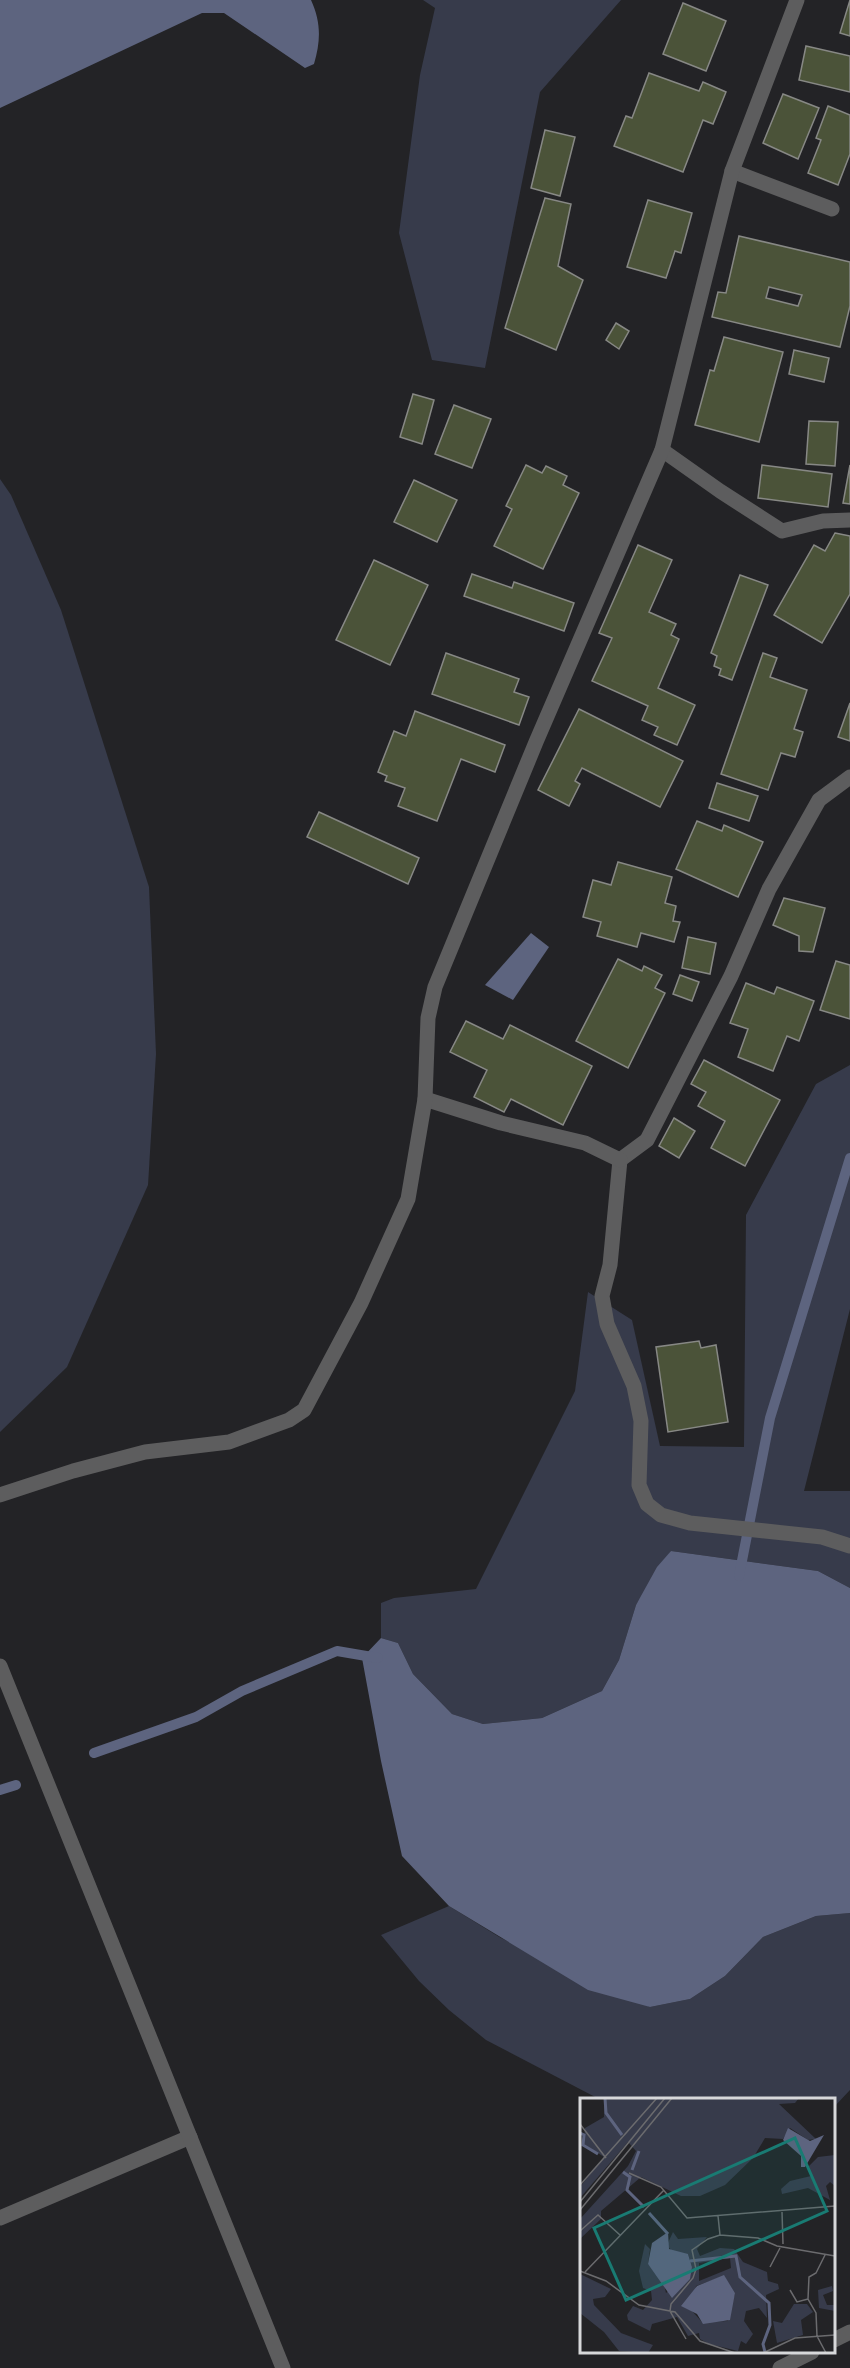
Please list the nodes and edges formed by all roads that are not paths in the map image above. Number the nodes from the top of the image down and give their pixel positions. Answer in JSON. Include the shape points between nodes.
{"nodes":[{"id":1,"x":797,"y":0,"type":"edge"},
{"id":2,"x":732,"y":171,"type":"junction"},
{"id":3,"x":832,"y":209,"type":"dead end"},
{"id":4,"x":662,"y":450,"type":"junction"},
{"id":5,"x":850,"y":520,"type":"edge"},
{"id":6,"x":850,"y":777,"type":"edge"},
{"id":7,"x":425,"y":1099,"type":"junction"},
{"id":8,"x":620,"y":1160,"type":"junction"},
{"id":9,"x":0,"y":1494,"type":"edge"},
{"id":10,"x":850,"y":1546,"type":"edge"},
{"id":11,"x":0,"y":1666,"type":"edge"},
{"id":12,"x":190,"y":2137,"type":"junction"},
{"id":13,"x":0,"y":2218,"type":"edge"},
{"id":14,"x":850,"y":2332,"type":"edge"},
{"id":15,"x":835,"y":2340,"type":"edge"},
{"id":16,"x":810,"y":2353,"type":"edge"},
{"id":17,"x":284,"y":2368,"type":"edge"},
{"id":18,"x":780,"y":2368,"type":"edge"}],
"edges":[{"from":1,"to":2,"type":"street"},
{"from":2,"to":3,"type":"street"},
{"from":2,"to":4,"type":"street"},
{"from":4,"to":5,"type":"street","via":[[782,531],[823,521]]},
{"from":4,"to":7,"type":"street","via":[[435,987],[428,1018]]},
{"from":6,"to":8,"type":"street","via":[[819,800],[769,889],[731,976],[647,1140]]},
{"from":7,"to":8,"type":"street","via":[[585,1143]]},
{"from":7,"to":9,"type":"street","via":[[408,1199],[361,1303],[304,1410],[289,1420],[230,1442],[145,1452]]},
{"from":8,"to":10,"type":"street","via":[[610,1264],[602,1296],[607,1324],[634,1386],[641,1421],[639,1485],[647,1504],[661,1515],[690,1523],[822,1537]]},
{"from":11,"to":12,"type":"street"},
{"from":12,"to":13,"type":"street"},
{"from":12,"to":17,"type":"street"},
{"from":14,"to":15,"type":"street"},
{"from":16,"to":18,"type":"street"}]}
